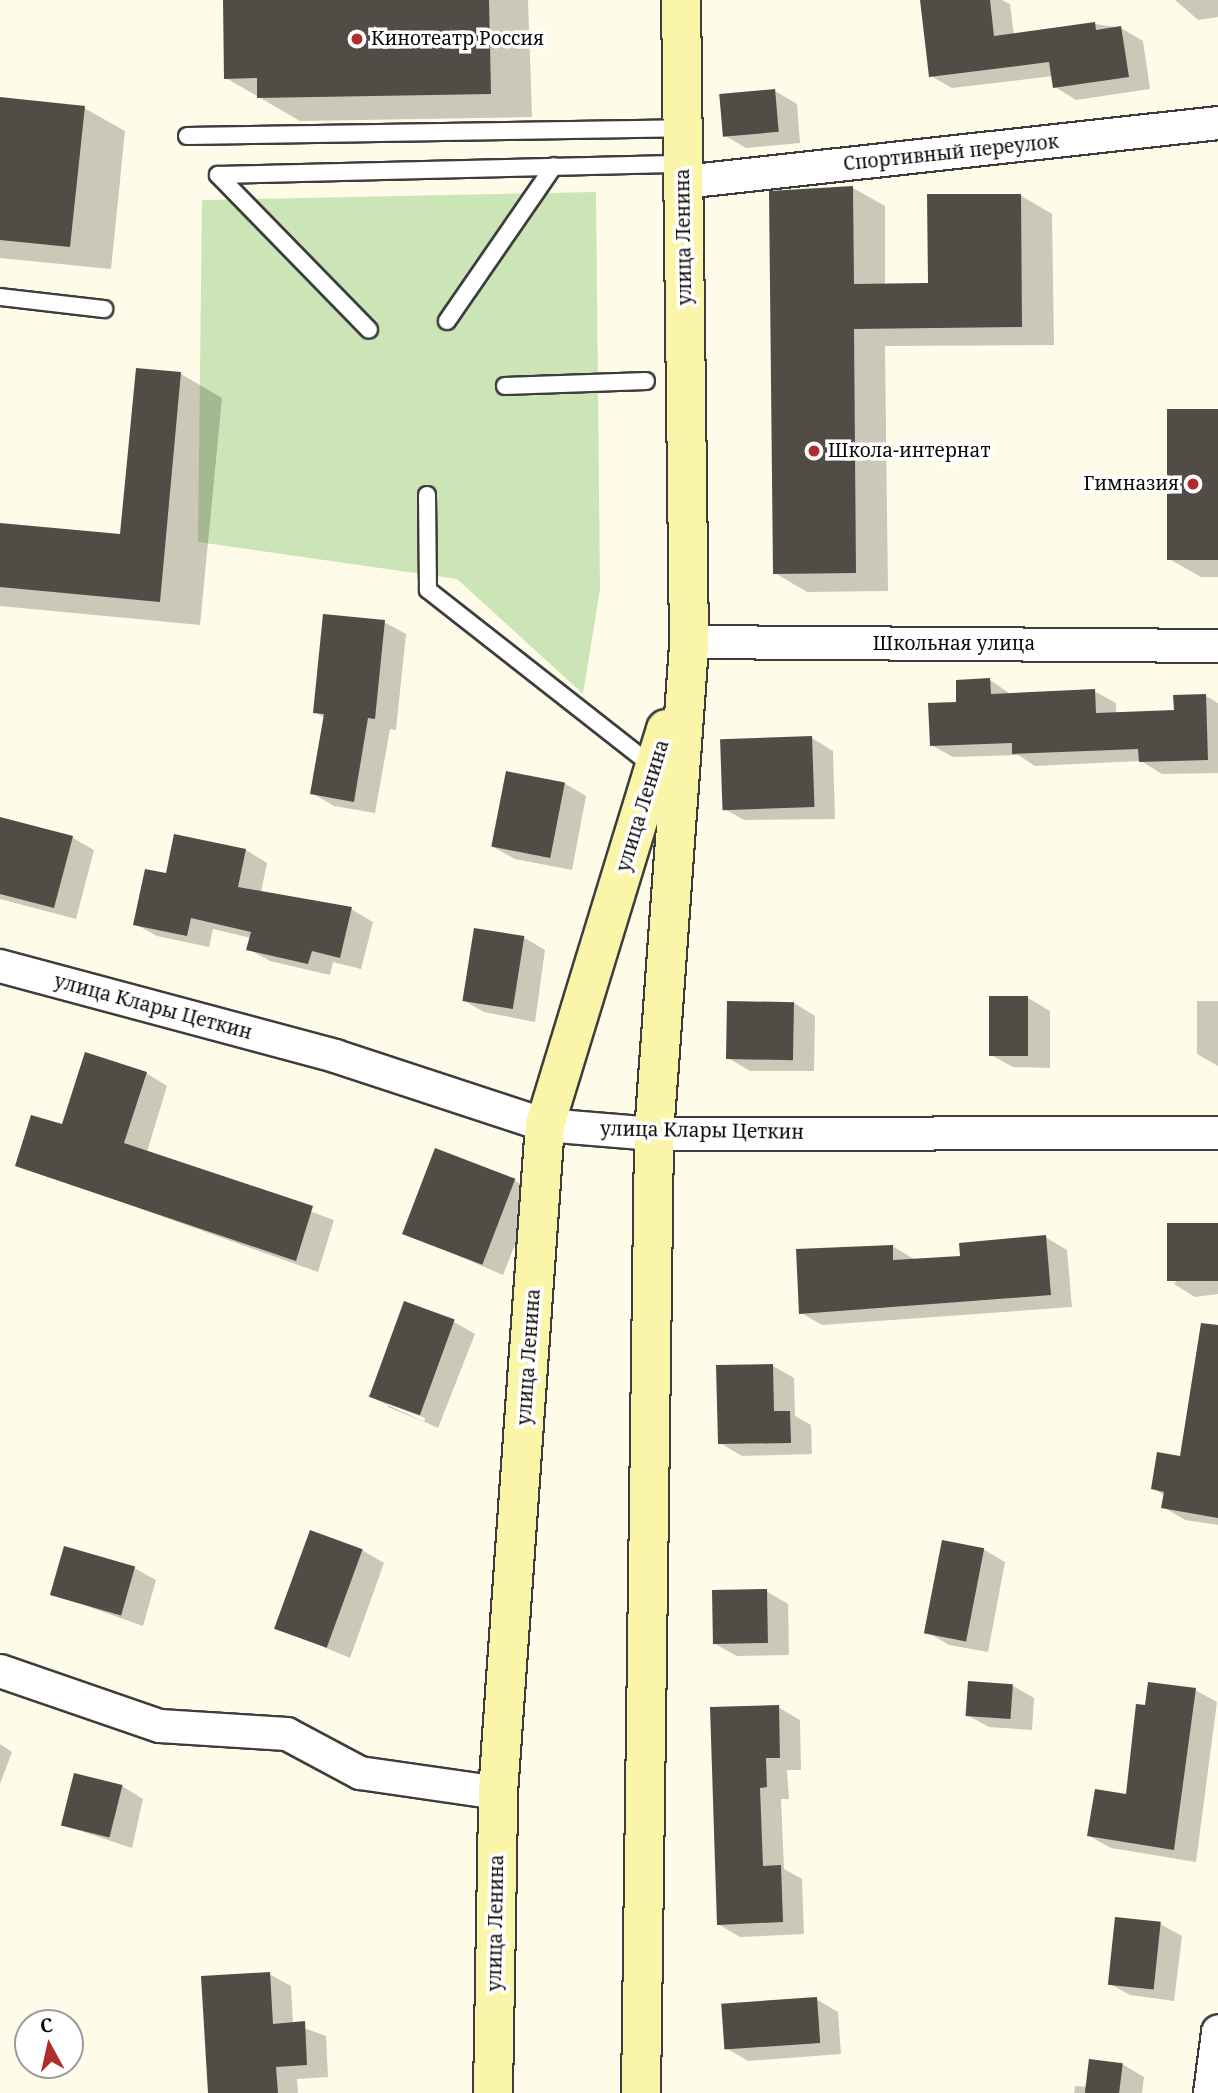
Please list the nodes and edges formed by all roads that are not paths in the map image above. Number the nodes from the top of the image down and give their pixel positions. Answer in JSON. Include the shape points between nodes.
{"nodes":[{"id":1,"x":681,"y":0,"type":"edge"},
{"id":2,"x":1218,"y":123,"type":"edge"},
{"id":3,"x":187,"y":136,"type":"dead end"},
{"id":4,"x":683,"y":158,"type":"junction"},
{"id":5,"x":554,"y":166,"type":"junction"},
{"id":6,"x":0,"y":297,"type":"edge"},
{"id":7,"x":104,"y":309,"type":"dead end"},
{"id":8,"x":447,"y":321,"type":"dead end"},
{"id":9,"x":369,"y":330,"type":"dead end"},
{"id":10,"x":646,"y":381,"type":"dead end"},
{"id":11,"x":505,"y":386,"type":"dead end"},
{"id":12,"x":427,"y":495,"type":"dead end"},
{"id":13,"x":689,"y":642,"type":"junction"},
{"id":14,"x":1218,"y":646,"type":"edge"},
{"id":15,"x":656,"y":768,"type":"junction"},
{"id":16,"x":0,"y":966,"type":"edge"},
{"id":17,"x":545,"y":1125,"type":"junction"},
{"id":18,"x":1218,"y":1133,"type":"edge"},
{"id":19,"x":654,"y":1134,"type":"junction"},
{"id":20,"x":0,"y":1671,"type":"edge"},
{"id":21,"x":498,"y":1793,"type":"junction"},
{"id":22,"x":1218,"y":2032,"type":"edge"},
{"id":23,"x":493,"y":2093,"type":"edge"},
{"id":24,"x":641,"y":2093,"type":"edge"},
{"id":25,"x":1210,"y":2093,"type":"edge"}],
"edges":[{"from":1,"to":4,"type":"main road","name":"улица Ленина"},
{"from":2,"to":4,"type":"street","name":"Спортивный переулок"},
{"from":3,"to":4,"type":"lane"},
{"from":4,"to":5,"type":"lane"},
{"from":4,"to":13,"type":"main road","name":"улица Ленина"},
{"from":5,"to":8,"type":"lane"},
{"from":5,"to":9,"type":"lane","via":[[218,175]]},
{"from":6,"to":7,"type":"lane"},
{"from":10,"to":11,"type":"lane"},
{"from":12,"to":15,"type":"lane","via":[[428,590]]},
{"from":13,"to":14,"type":"street","name":"Школьная улица"},
{"from":13,"to":15,"type":"main road","name":"улица Ленина"},
{"from":13,"to":19,"type":"main road","name":"улица Ленина"},
{"from":15,"to":17,"type":"main road","name":"улица Ленина"},
{"from":16,"to":17,"type":"street","name":"улица Клары Цеткин","via":[[335,1056]]},
{"from":17,"to":19,"type":"street","name":"улица Клары Цеткин"},
{"from":17,"to":21,"type":"main road","name":"улица Ленина"},
{"from":18,"to":19,"type":"street","name":"улица Клары Цеткин"},
{"from":19,"to":24,"type":"main road","name":"улица Ленина"},
{"from":20,"to":21,"type":"street","via":[[160,1726],[287,1734],[360,1773]]},
{"from":21,"to":23,"type":"main road","name":"улица Ленина"},
{"from":22,"to":25,"type":"street"}]}
